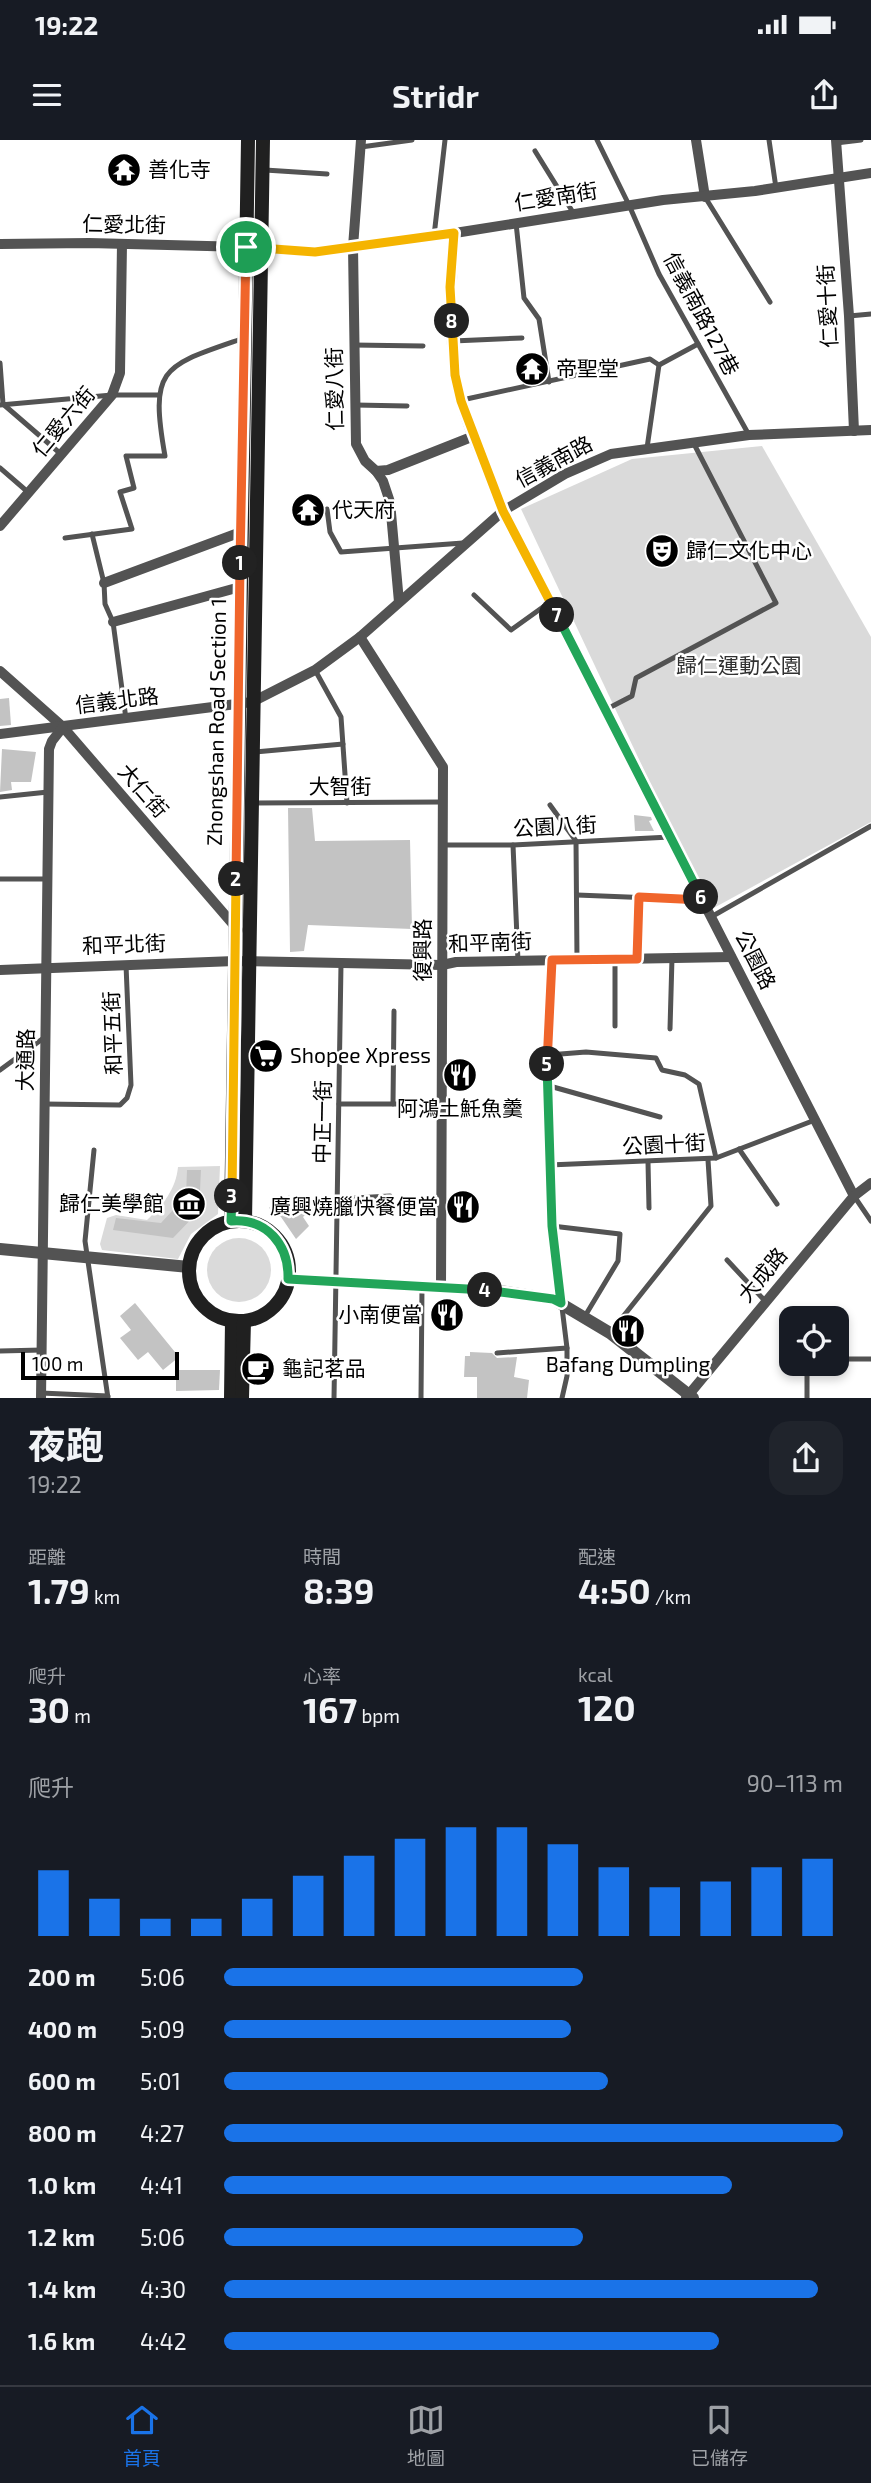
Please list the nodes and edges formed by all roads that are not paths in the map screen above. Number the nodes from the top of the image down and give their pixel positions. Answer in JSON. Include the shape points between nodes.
{"nodes":[{"id":1,"x":248,"y":140,"type":"edge"},
{"id":2,"x":263,"y":140,"type":"edge"},
{"id":3,"x":411,"y":140,"type":"edge"},
{"id":4,"x":445,"y":140,"type":"edge"},
{"id":5,"x":597,"y":140,"type":"edge"},
{"id":6,"x":696,"y":140,"type":"edge"},
{"id":7,"x":769,"y":140,"type":"edge"},
{"id":8,"x":861,"y":140,"type":"edge"},
{"id":9,"x":836,"y":141,"type":"edge"},
{"id":10,"x":361,"y":144,"type":"edge"},
{"id":11,"x":535,"y":151,"type":"dead end"},
{"id":12,"x":262,"y":169,"type":"junction"},
{"id":13,"x":871,"y":173,"type":"edge"},
{"id":14,"x":327,"y":174,"type":"dead end"},
{"id":15,"x":839,"y":178,"type":"junction"},
{"id":16,"x":776,"y":188,"type":"junction"},
{"id":17,"x":705,"y":197,"type":"junction"},
{"id":18,"x":629,"y":205,"type":"junction"},
{"id":19,"x":574,"y":214,"type":"junction"},
{"id":20,"x":516,"y":223,"type":"junction"},
{"id":21,"x":454,"y":233,"type":"junction"},
{"id":22,"x":433,"y":236,"type":"junction"},
{"id":23,"x":0,"y":244,"type":"edge"},
{"id":24,"x":122,"y":244,"type":"junction"},
{"id":25,"x":253,"y":247,"type":"junction"},
{"id":26,"x":353,"y":247,"type":"junction"},
{"id":27,"x":770,"y":302,"type":"dead end"},
{"id":28,"x":871,"y":314,"type":"edge"},
{"id":29,"x":849,"y":316,"type":"junction"},
{"id":30,"x":244,"y":338,"type":"junction"},
{"id":31,"x":522,"y":338,"type":"dead end"},
{"id":32,"x":453,"y":341,"type":"junction"},
{"id":33,"x":698,"y":344,"type":"junction"},
{"id":34,"x":353,"y":345,"type":"junction"},
{"id":35,"x":423,"y":346,"type":"dead end"},
{"id":36,"x":0,"y":363,"type":"edge"},
{"id":37,"x":659,"y":365,"type":"junction"},
{"id":38,"x":549,"y":381,"type":"junction"},
{"id":39,"x":113,"y":395,"type":"junction"},
{"id":40,"x":158,"y":395,"type":"junction"},
{"id":41,"x":461,"y":401,"type":"junction"},
{"id":42,"x":1,"y":404,"type":"edge"},
{"id":43,"x":355,"y":405,"type":"junction"},
{"id":44,"x":407,"y":406,"type":"dead end"},
{"id":45,"x":871,"y":430,"type":"edge"},
{"id":46,"x":854,"y":431,"type":"junction"},
{"id":47,"x":749,"y":435,"type":"junction"},
{"id":48,"x":474,"y":436,"type":"junction"},
{"id":49,"x":693,"y":443,"type":"junction"},
{"id":50,"x":647,"y":449,"type":"junction"},
{"id":51,"x":62,"y":456,"type":"junction"},
{"id":52,"x":0,"y":468,"type":"edge"},
{"id":53,"x":376,"y":471,"type":"junction"},
{"id":54,"x":29,"y":493,"type":"junction"},
{"id":55,"x":327,"y":509,"type":"dead end"},
{"id":56,"x":503,"y":511,"type":"junction"},
{"id":57,"x":0,"y":526,"type":"edge"},
{"id":58,"x":241,"y":532,"type":"junction"},
{"id":59,"x":92,"y":534,"type":"junction"},
{"id":60,"x":65,"y":538,"type":"dead end"},
{"id":61,"x":466,"y":543,"type":"junction"},
{"id":62,"x":394,"y":548,"type":"junction"},
{"id":63,"x":104,"y":583,"type":"junction"},
{"id":64,"x":240,"y":587,"type":"junction"},
{"id":65,"x":474,"y":595,"type":"dead end"},
{"id":66,"x":399,"y":602,"type":"junction"},
{"id":67,"x":550,"y":602,"type":"junction"},
{"id":68,"x":113,"y":622,"type":"junction"},
{"id":69,"x":360,"y":637,"type":"junction"},
{"id":70,"x":315,"y":670,"type":"junction"},
{"id":71,"x":0,"y":671,"type":"edge"},
{"id":72,"x":245,"y":703,"type":"junction"},
{"id":73,"x":605,"y":710,"type":"junction"},
{"id":74,"x":126,"y":719,"type":"junction"},
{"id":75,"x":63,"y":727,"type":"junction"},
{"id":76,"x":0,"y":734,"type":"edge"},
{"id":77,"x":343,"y":744,"type":"junction"},
{"id":78,"x":251,"y":753,"type":"junction"},
{"id":79,"x":48,"y":792,"type":"junction"},
{"id":80,"x":0,"y":797,"type":"edge"},
{"id":81,"x":443,"y":802,"type":"junction"},
{"id":82,"x":244,"y":803,"type":"junction"},
{"id":83,"x":347,"y":803,"type":"junction"},
{"id":84,"x":550,"y":806,"type":"dead end"},
{"id":85,"x":871,"y":826,"type":"edge"},
{"id":86,"x":670,"y":837,"type":"junction"},
{"id":87,"x":576,"y":841,"type":"junction"},
{"id":88,"x":442,"y":845,"type":"junction"},
{"id":89,"x":513,"y":845,"type":"junction"},
{"id":90,"x":47,"y":878,"type":"junction"},
{"id":91,"x":0,"y":879,"type":"edge"},
{"id":92,"x":577,"y":895,"type":"junction"},
{"id":93,"x":639,"y":897,"type":"junction"},
{"id":94,"x":702,"y":900,"type":"junction"},
{"id":95,"x":711,"y":917,"type":"junction"},
{"id":96,"x":236,"y":928,"type":"junction"},
{"id":97,"x":250,"y":942,"type":"junction"},
{"id":98,"x":732,"y":957,"type":"junction"},
{"id":99,"x":672,"y":958,"type":"junction"},
{"id":100,"x":614,"y":959,"type":"junction"},
{"id":101,"x":637,"y":959,"type":"junction"},
{"id":102,"x":552,"y":960,"type":"junction"},
{"id":103,"x":577,"y":960,"type":"junction"},
{"id":104,"x":243,"y":961,"type":"junction"},
{"id":105,"x":518,"y":961,"type":"junction"},
{"id":106,"x":341,"y":964,"type":"junction"},
{"id":107,"x":126,"y":965,"type":"junction"},
{"id":108,"x":442,"y":965,"type":"junction"},
{"id":109,"x":47,"y":967,"type":"junction"},
{"id":110,"x":0,"y":970,"type":"edge"},
{"id":111,"x":394,"y":1011,"type":"dead end"},
{"id":112,"x":615,"y":1026,"type":"dead end"},
{"id":113,"x":670,"y":1028,"type":"dead end"},
{"id":114,"x":45,"y":1038,"type":"junction"},
{"id":115,"x":548,"y":1055,"type":"junction"},
{"id":116,"x":0,"y":1070,"type":"edge"},
{"id":117,"x":546,"y":1085,"type":"junction"},
{"id":118,"x":44,"y":1104,"type":"junction"},
{"id":119,"x":339,"y":1104,"type":"junction"},
{"id":120,"x":393,"y":1104,"type":"junction"},
{"id":121,"x":441,"y":1104,"type":"junction"},
{"id":122,"x":660,"y":1117,"type":"dead end"},
{"id":123,"x":815,"y":1120,"type":"junction"},
{"id":124,"x":740,"y":1149,"type":"junction"},
{"id":125,"x":94,"y":1150,"type":"dead end"},
{"id":126,"x":716,"y":1158,"type":"junction"},
{"id":127,"x":708,"y":1160,"type":"junction"},
{"id":128,"x":648,"y":1162,"type":"junction"},
{"id":129,"x":549,"y":1165,"type":"junction"},
{"id":130,"x":871,"y":1183,"type":"edge"},
{"id":131,"x":390,"y":1196,"type":"dead end"},
{"id":132,"x":854,"y":1196,"type":"junction"},
{"id":133,"x":337,"y":1199,"type":"junction"},
{"id":134,"x":777,"y":1204,"type":"dead end"},
{"id":135,"x":649,"y":1208,"type":"dead end"},
{"id":136,"x":238,"y":1221,"type":"junction"},
{"id":137,"x":871,"y":1221,"type":"edge"},
{"id":138,"x":552,"y":1226,"type":"junction"},
{"id":139,"x":0,"y":1249,"type":"edge"},
{"id":140,"x":43,"y":1253,"type":"junction"},
{"id":141,"x":87,"y":1258,"type":"junction"},
{"id":142,"x":727,"y":1260,"type":"dead end"},
{"id":143,"x":189,"y":1267,"type":"junction"},
{"id":144,"x":288,"y":1279,"type":"junction"},
{"id":145,"x":335,"y":1282,"type":"junction"},
{"id":146,"x":422,"y":1287,"type":"junction"},
{"id":147,"x":441,"y":1288,"type":"junction"},
{"id":148,"x":766,"y":1302,"type":"junction"},
{"id":149,"x":561,"y":1303,"type":"junction"},
{"id":150,"x":585,"y":1316,"type":"junction"},
{"id":151,"x":238,"y":1321,"type":"junction"},
{"id":152,"x":610,"y":1333,"type":"junction"},
{"id":153,"x":567,"y":1348,"type":"junction"},
{"id":154,"x":42,"y":1350,"type":"junction"},
{"id":155,"x":0,"y":1351,"type":"edge"},
{"id":156,"x":498,"y":1353,"type":"dead end"},
{"id":157,"x":871,"y":1359,"type":"edge"},
{"id":158,"x":849,"y":1360,"type":"edge"},
{"id":159,"x":807,"y":1376,"type":"edge"},
{"id":160,"x":41,"y":1395,"type":"edge"},
{"id":161,"x":421,"y":1396,"type":"edge"},
{"id":162,"x":108,"y":1397,"type":"edge"},
{"id":163,"x":689,"y":1397,"type":"edge"},
{"id":164,"x":231,"y":1398,"type":"edge"},
{"id":165,"x":243,"y":1398,"type":"edge"},
{"id":166,"x":334,"y":1398,"type":"edge"},
{"id":167,"x":429,"y":1398,"type":"edge"},
{"id":168,"x":562,"y":1398,"type":"edge"},
{"id":169,"x":807,"y":1398,"type":"edge"}],
"edges":[{"from":1,"to":25,"type":"main road","name":"Zhongshan Road Section 1"},
{"from":2,"to":12,"type":"main road","name":"Zhongshan Road Section 1"},
{"from":3,"to":10,"type":"lane"},
{"from":4,"to":22,"type":"lane"},
{"from":5,"to":18,"type":"lane","name":"信義南路127巷"},
{"from":6,"to":17,"type":"street"},
{"from":7,"to":16,"type":"lane"},
{"from":8,"to":9,"type":"lane"},
{"from":9,"to":15,"type":"street","name":"仁愛十街"},
{"from":10,"to":26,"type":"street","name":"仁愛八街"},
{"from":11,"to":19,"type":"lane"},
{"from":12,"to":14,"type":"lane"},
{"from":12,"to":25,"type":"main road","name":"Zhongshan Road Section 1"},
{"from":13,"to":15,"type":"street","name":"仁愛南街"},
{"from":15,"to":16,"type":"street","name":"仁愛南街"},
{"from":15,"to":29,"type":"street","name":"仁愛十街"},
{"from":16,"to":17,"type":"street","name":"仁愛南街"},
{"from":17,"to":18,"type":"street","name":"仁愛南街"},
{"from":17,"to":27,"type":"lane"},
{"from":18,"to":19,"type":"street","name":"仁愛南街"},
{"from":18,"to":33,"type":"lane","name":"信義南路127巷","via":[[659,274]]},
{"from":19,"to":20,"type":"street","name":"仁愛南街"},
{"from":20,"to":21,"type":"street","name":"仁愛南街"},
{"from":20,"to":38,"type":"lane","via":[[524,298],[539,319]]},
{"from":21,"to":22,"type":"street","name":"仁愛南街"},
{"from":21,"to":32,"type":"street","name":"公園路"},
{"from":22,"to":26,"type":"street","name":"仁愛南街"},
{"from":23,"to":24,"type":"street","name":"仁愛北街"},
{"from":24,"to":25,"type":"street","name":"仁愛北街"},
{"from":24,"to":39,"type":"street","name":"仁愛六街","via":[[120,373]]},
{"from":25,"to":26,"type":"street","name":"仁愛南街","via":[[315,252]]},
{"from":25,"to":30,"type":"main road","name":"Zhongshan Road Section 1"},
{"from":25,"to":72,"type":"main road","name":"Zhongshan Road Section 1"},
{"from":26,"to":34,"type":"street","name":"仁愛八街"},
{"from":28,"to":29,"type":"lane"},
{"from":29,"to":46,"type":"street","name":"仁愛十街"},
{"from":30,"to":40,"type":"lane","via":[[192,356],[166,373]]},
{"from":30,"to":58,"type":"main road","name":"Zhongshan Road Section 1"},
{"from":31,"to":32,"type":"lane"},
{"from":32,"to":41,"type":"street","name":"公園路"},
{"from":33,"to":37,"type":"lane"},
{"from":33,"to":47,"type":"lane","name":"信義南路127巷"},
{"from":34,"to":35,"type":"lane"},
{"from":34,"to":43,"type":"street","name":"仁愛八街"},
{"from":36,"to":42,"type":"lane"},
{"from":37,"to":38,"type":"lane","via":[[650,359]]},
{"from":37,"to":50,"type":"lane"},
{"from":38,"to":41,"type":"lane"},
{"from":39,"to":40,"type":"lane"},
{"from":39,"to":42,"type":"lane"},
{"from":39,"to":51,"type":"street","name":"仁愛六街"},
{"from":40,"to":59,"type":"lane","via":[[165,456],[126,456],[134,488],[120,492],[132,529]]},
{"from":41,"to":48,"type":"street","name":"公園路"},
{"from":42,"to":51,"type":"lane"},
{"from":43,"to":44,"type":"lane"},
{"from":43,"to":53,"type":"street","name":"仁愛八街","via":[[356,444]]},
{"from":45,"to":46,"type":"street","name":"信義南路"},
{"from":46,"to":47,"type":"street","name":"信義南路"},
{"from":47,"to":49,"type":"street","name":"信義南路"},
{"from":48,"to":53,"type":"street"},
{"from":48,"to":56,"type":"street","name":"公園路"},
{"from":49,"to":50,"type":"street","name":"信義南路"},
{"from":49,"to":73,"type":"lane","via":[[776,603],[636,678],[632,696]]},
{"from":50,"to":56,"type":"street","name":"信義南路","via":[[611,454],[565,474]]},
{"from":51,"to":54,"type":"street","name":"仁愛六街"},
{"from":52,"to":54,"type":"lane"},
{"from":53,"to":62,"type":"street","name":"仁愛八街","via":[[390,502]]},
{"from":54,"to":57,"type":"street","name":"仁愛六街"},
{"from":55,"to":62,"type":"lane","via":[[330,532],[341,552]]},
{"from":56,"to":61,"type":"street","name":"信義南路"},
{"from":56,"to":67,"type":"street","name":"公園路"},
{"from":58,"to":63,"type":"street"},
{"from":58,"to":64,"type":"main road","name":"Zhongshan Road Section 1"},
{"from":59,"to":60,"type":"lane"},
{"from":59,"to":63,"type":"lane"},
{"from":61,"to":62,"type":"lane"},
{"from":61,"to":66,"type":"street","name":"信義南路"},
{"from":62,"to":66,"type":"street","name":"仁愛八街"},
{"from":63,"to":68,"type":"lane","via":[[104,604]]},
{"from":64,"to":68,"type":"street"},
{"from":64,"to":72,"type":"main road","name":"Zhongshan Road Section 1"},
{"from":65,"to":67,"type":"lane","via":[[511,630]]},
{"from":66,"to":69,"type":"street","name":"信義南路"},
{"from":67,"to":73,"type":"street","name":"公園路"},
{"from":68,"to":74,"type":"lane"},
{"from":69,"to":70,"type":"street","name":"信義南路"},
{"from":69,"to":81,"type":"street","name":"復興路","via":[[443,767]]},
{"from":70,"to":72,"type":"street","name":"信義南路"},
{"from":70,"to":77,"type":"lane","via":[[341,717]]},
{"from":71,"to":75,"type":"street","name":"大仁街"},
{"from":72,"to":74,"type":"street","name":"信義北路"},
{"from":72,"to":78,"type":"main road","name":"Zhongshan Road Section 1"},
{"from":72,"to":82,"type":"main road","name":"Zhongshan Road Section 1"},
{"from":73,"to":86,"type":"street","name":"公園路"},
{"from":74,"to":75,"type":"street","name":"信義北路"},
{"from":75,"to":76,"type":"street","name":"信義北路"},
{"from":75,"to":79,"type":"street","name":"大通路","via":[[49,749]]},
{"from":75,"to":96,"type":"street","name":"大仁街"},
{"from":77,"to":78,"type":"lane"},
{"from":77,"to":83,"type":"lane"},
{"from":78,"to":82,"type":"main road","name":"Zhongshan Road Section 1"},
{"from":79,"to":80,"type":"lane"},
{"from":79,"to":90,"type":"street","name":"大通路"},
{"from":81,"to":83,"type":"lane","name":"大智街"},
{"from":81,"to":88,"type":"street","name":"復興路"},
{"from":82,"to":83,"type":"lane","name":"大智街"},
{"from":82,"to":96,"type":"main road","name":"Zhongshan Road Section 1"},
{"from":82,"to":97,"type":"main road","name":"Zhongshan Road Section 1"},
{"from":84,"to":87,"type":"lane"},
{"from":85,"to":95,"type":"lane"},
{"from":86,"to":87,"type":"lane","name":"公園八街"},
{"from":86,"to":94,"type":"street","name":"公園路"},
{"from":87,"to":89,"type":"lane","name":"公園八街"},
{"from":87,"to":92,"type":"lane"},
{"from":88,"to":89,"type":"lane","name":"公園八街"},
{"from":88,"to":108,"type":"street","name":"復興路"},
{"from":89,"to":105,"type":"lane"},
{"from":90,"to":91,"type":"lane"},
{"from":90,"to":109,"type":"street","name":"大通路"},
{"from":92,"to":93,"type":"lane"},
{"from":92,"to":103,"type":"lane"},
{"from":93,"to":94,"type":"lane"},
{"from":93,"to":101,"type":"lane"},
{"from":94,"to":95,"type":"street","name":"公園路"},
{"from":95,"to":98,"type":"street","name":"公園路"},
{"from":96,"to":97,"type":"street","name":"大仁街"},
{"from":96,"to":104,"type":"main road","name":"Zhongshan Road Section 1"},
{"from":97,"to":104,"type":"main road","name":"Zhongshan Road Section 1"},
{"from":98,"to":99,"type":"street","name":"和平南街"},
{"from":98,"to":123,"type":"street","name":"公園路"},
{"from":99,"to":101,"type":"street","name":"和平南街"},
{"from":99,"to":113,"type":"lane"},
{"from":100,"to":101,"type":"street","name":"和平南街"},
{"from":100,"to":103,"type":"street","name":"和平南街"},
{"from":100,"to":112,"type":"lane"},
{"from":102,"to":103,"type":"street","name":"和平南街"},
{"from":102,"to":105,"type":"street","name":"和平南街"},
{"from":102,"to":115,"type":"lane"},
{"from":104,"to":106,"type":"street","name":"和平南街"},
{"from":104,"to":107,"type":"street","name":"和平北街"},
{"from":104,"to":136,"type":"main road","name":"Zhongshan Road Section 1"},
{"from":105,"to":108,"type":"street","name":"和平南街"},
{"from":106,"to":108,"type":"street","name":"和平南街"},
{"from":106,"to":119,"type":"lane","name":"中正一街"},
{"from":107,"to":109,"type":"street","name":"和平北街"},
{"from":107,"to":118,"type":"lane","name":"和平五街","via":[[131,1085],[127,1098],[120,1105]]},
{"from":108,"to":121,"type":"street","name":"復興路"},
{"from":109,"to":110,"type":"street","name":"和平北街"},
{"from":109,"to":114,"type":"street","name":"大通路"},
{"from":111,"to":120,"type":"lane"},
{"from":114,"to":116,"type":"lane"},
{"from":114,"to":118,"type":"street","name":"大通路"},
{"from":115,"to":117,"type":"lane"},
{"from":115,"to":126,"type":"lane","via":[[586,1052],[656,1058],[662,1070],[685,1075],[699,1084]]},
{"from":117,"to":122,"type":"lane"},
{"from":117,"to":129,"type":"lane"},
{"from":118,"to":140,"type":"street","name":"大通路"},
{"from":119,"to":120,"type":"lane"},
{"from":119,"to":133,"type":"lane","name":"中正一街"},
{"from":120,"to":121,"type":"lane"},
{"from":121,"to":147,"type":"street","name":"復興路"},
{"from":123,"to":124,"type":"lane","name":"公園十街"},
{"from":123,"to":132,"type":"street","name":"公園路"},
{"from":124,"to":126,"type":"lane","name":"公園十街"},
{"from":124,"to":134,"type":"lane"},
{"from":125,"to":141,"type":"lane"},
{"from":126,"to":127,"type":"lane","name":"公園十街"},
{"from":127,"to":128,"type":"lane","name":"公園十街"},
{"from":127,"to":152,"type":"lane","via":[[711,1206]]},
{"from":128,"to":129,"type":"lane","name":"公園十街"},
{"from":128,"to":135,"type":"lane"},
{"from":129,"to":138,"type":"lane"},
{"from":130,"to":132,"type":"street","name":"大成路"},
{"from":131,"to":133,"type":"lane"},
{"from":132,"to":137,"type":"lane"},
{"from":132,"to":148,"type":"street","name":"大成路"},
{"from":133,"to":145,"type":"lane","name":"中正一街"},
{"from":136,"to":143,"type":"main road","via":[[202,1236]]},
{"from":136,"to":144,"type":"main road","via":[[266,1229],[282,1246]]},
{"from":138,"to":149,"type":"lane"},
{"from":138,"to":150,"type":"lane","via":[[620,1234],[618,1261]]},
{"from":139,"to":140,"type":"street"},
{"from":140,"to":141,"type":"street"},
{"from":140,"to":154,"type":"street","name":"大通路"},
{"from":141,"to":143,"type":"street"},
{"from":141,"to":162,"type":"lane"},
{"from":142,"to":148,"type":"lane"},
{"from":143,"to":151,"type":"main road","via":[[197,1299],[209,1311]]},
{"from":144,"to":145,"type":"street"},
{"from":144,"to":151,"type":"main road","via":[[273,1307],[255,1319]]},
{"from":145,"to":146,"type":"street"},
{"from":145,"to":166,"type":"lane","name":"中正一街"},
{"from":146,"to":147,"type":"street"},
{"from":146,"to":161,"type":"lane"},
{"from":147,"to":149,"type":"street","via":[[500,1291]]},
{"from":148,"to":163,"type":"street","name":"大成路"},
{"from":149,"to":150,"type":"street"},
{"from":149,"to":153,"type":"lane"},
{"from":150,"to":152,"type":"street"},
{"from":151,"to":164,"type":"main road"},
{"from":151,"to":165,"type":"main road"},
{"from":152,"to":163,"type":"street"},
{"from":153,"to":156,"type":"lane"},
{"from":153,"to":168,"type":"lane"},
{"from":154,"to":155,"type":"lane"},
{"from":154,"to":160,"type":"street","name":"大通路"},
{"from":157,"to":158,"type":"lane"},
{"from":159,"to":169,"type":"lane"},
{"from":160,"to":162,"type":"lane"},
{"from":161,"to":167,"type":"lane"}]}
